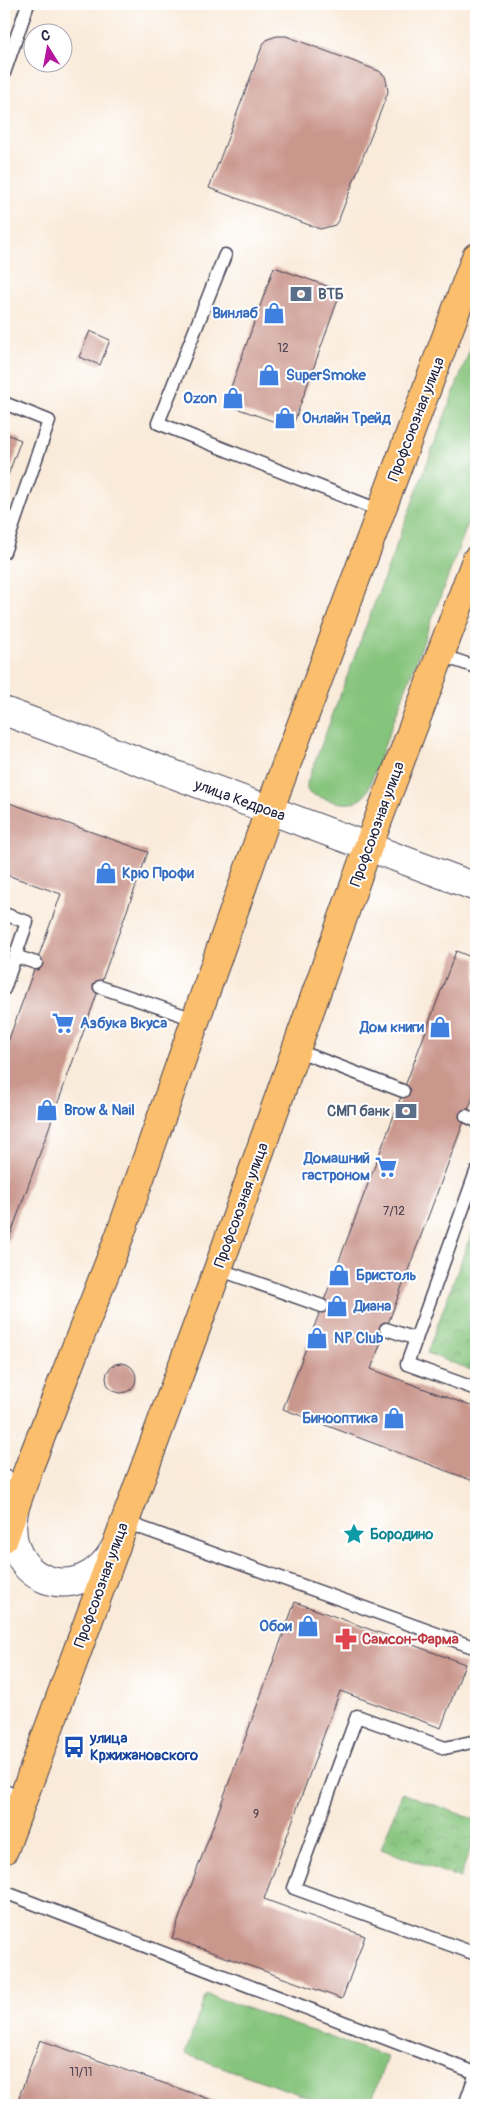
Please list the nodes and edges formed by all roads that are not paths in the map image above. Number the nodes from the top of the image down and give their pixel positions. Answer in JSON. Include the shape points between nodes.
{"nodes":[{"id":1,"x":28,"y":4,"type":"edge"},
{"id":2,"x":4,"y":73,"type":"edge"},
{"id":3,"x":225,"y":255,"type":"dead end"},
{"id":4,"x":476,"y":257,"type":"edge"},
{"id":5,"x":4,"y":403,"type":"edge"},
{"id":6,"x":381,"y":511,"type":"junction"},
{"id":7,"x":4,"y":552,"type":"edge"},
{"id":8,"x":476,"y":560,"type":"edge"},
{"id":9,"x":440,"y":655,"type":"junction"},
{"id":10,"x":476,"y":668,"type":"edge"},
{"id":11,"x":4,"y":712,"type":"edge"},
{"id":12,"x":269,"y":810,"type":"junction"},
{"id":13,"x":368,"y":847,"type":"junction"},
{"id":14,"x":476,"y":887,"type":"edge"},
{"id":15,"x":4,"y":914,"type":"edge"},
{"id":16,"x":15,"y":956,"type":"junction"},
{"id":17,"x":36,"y":963,"type":"dead end"},
{"id":18,"x":100,"y":987,"type":"dead end"},
{"id":19,"x":4,"y":989,"type":"edge"},
{"id":20,"x":197,"y":1020,"type":"junction"},
{"id":21,"x":296,"y":1050,"type":"junction"},
{"id":22,"x":403,"y":1091,"type":"dead end"},
{"id":23,"x":476,"y":1172,"type":"edge"},
{"id":24,"x":218,"y":1269,"type":"junction"},
{"id":25,"x":322,"y":1306,"type":"dead end"},
{"id":26,"x":386,"y":1329,"type":"dead end"},
{"id":27,"x":416,"y":1339,"type":"junction"},
{"id":28,"x":476,"y":1389,"type":"edge"},
{"id":29,"x":13,"y":1480,"type":"edge"},
{"id":30,"x":14,"y":1510,"type":"junction"},
{"id":31,"x":125,"y":1522,"type":"junction"},
{"id":32,"x":4,"y":1538,"type":"edge"},
{"id":33,"x":115,"y":1548,"type":"junction"},
{"id":34,"x":476,"y":1648,"type":"edge"},
{"id":35,"x":476,"y":1741,"type":"edge"},
{"id":36,"x":4,"y":1799,"type":"edge"},
{"id":37,"x":5,"y":1846,"type":"edge"},
{"id":38,"x":4,"y":1892,"type":"edge"},
{"id":39,"x":476,"y":1954,"type":"edge"},
{"id":40,"x":476,"y":2073,"type":"edge"},
{"id":41,"x":465,"y":2105,"type":"edge"}],
"edges":[{"from":1,"to":2,"type":"lane"},
{"from":3,"to":6,"type":"lane","via":[[158,423]]},
{"from":4,"to":6,"type":"main road","name":"Профсоюзная улица"},
{"from":5,"to":7,"type":"lane","via":[[49,422]]},
{"from":6,"to":12,"type":"main road","name":"Профсоюзная улица"},
{"from":8,"to":9,"type":"main road","name":"Профсоюзная улица"},
{"from":9,"to":10,"type":"lane"},
{"from":9,"to":13,"type":"main road","name":"Профсоюзная улица"},
{"from":11,"to":12,"type":"street","name":"улица Кедрова"},
{"from":12,"to":13,"type":"street","name":"улица Кедрова"},
{"from":12,"to":20,"type":"main road","name":"Профсоюзная улица"},
{"from":13,"to":14,"type":"street","name":"улица Кедрова"},
{"from":13,"to":21,"type":"main road","name":"Профсоюзная улица"},
{"from":15,"to":16,"type":"lane","via":[[27,922]]},
{"from":16,"to":17,"type":"lane"},
{"from":16,"to":19,"type":"lane"},
{"from":18,"to":20,"type":"lane"},
{"from":20,"to":29,"type":"main road","name":"Профсоюзная улица","via":[[120,1236]]},
{"from":21,"to":22,"type":"lane"},
{"from":21,"to":24,"type":"main road","name":"Профсоюзная улица"},
{"from":23,"to":27,"type":"lane"},
{"from":24,"to":25,"type":"lane"},
{"from":24,"to":31,"type":"main road","name":"Профсоюзная улица"},
{"from":26,"to":27,"type":"lane"},
{"from":27,"to":28,"type":"lane","via":[[407,1364]]},
{"from":29,"to":30,"type":"main road","name":"Профсоюзная улица"},
{"from":30,"to":32,"type":"main road","name":"Профсоюзная улица"},
{"from":30,"to":33,"type":"street","via":[[11,1525],[17,1555],[38,1576],[61,1582],[83,1580],[97,1572]]},
{"from":31,"to":33,"type":"main road","name":"Профсоюзная улица"},
{"from":31,"to":34,"type":"lane"},
{"from":33,"to":37,"type":"main road","name":"Профсоюзная улица"},
{"from":35,"to":39,"type":"lane","via":[[445,1748],[357,1716],[294,1888]]},
{"from":36,"to":37,"type":"street","via":[[10,1827]]},
{"from":38,"to":40,"type":"lane"},
{"from":40,"to":41,"type":"lane"}]}
